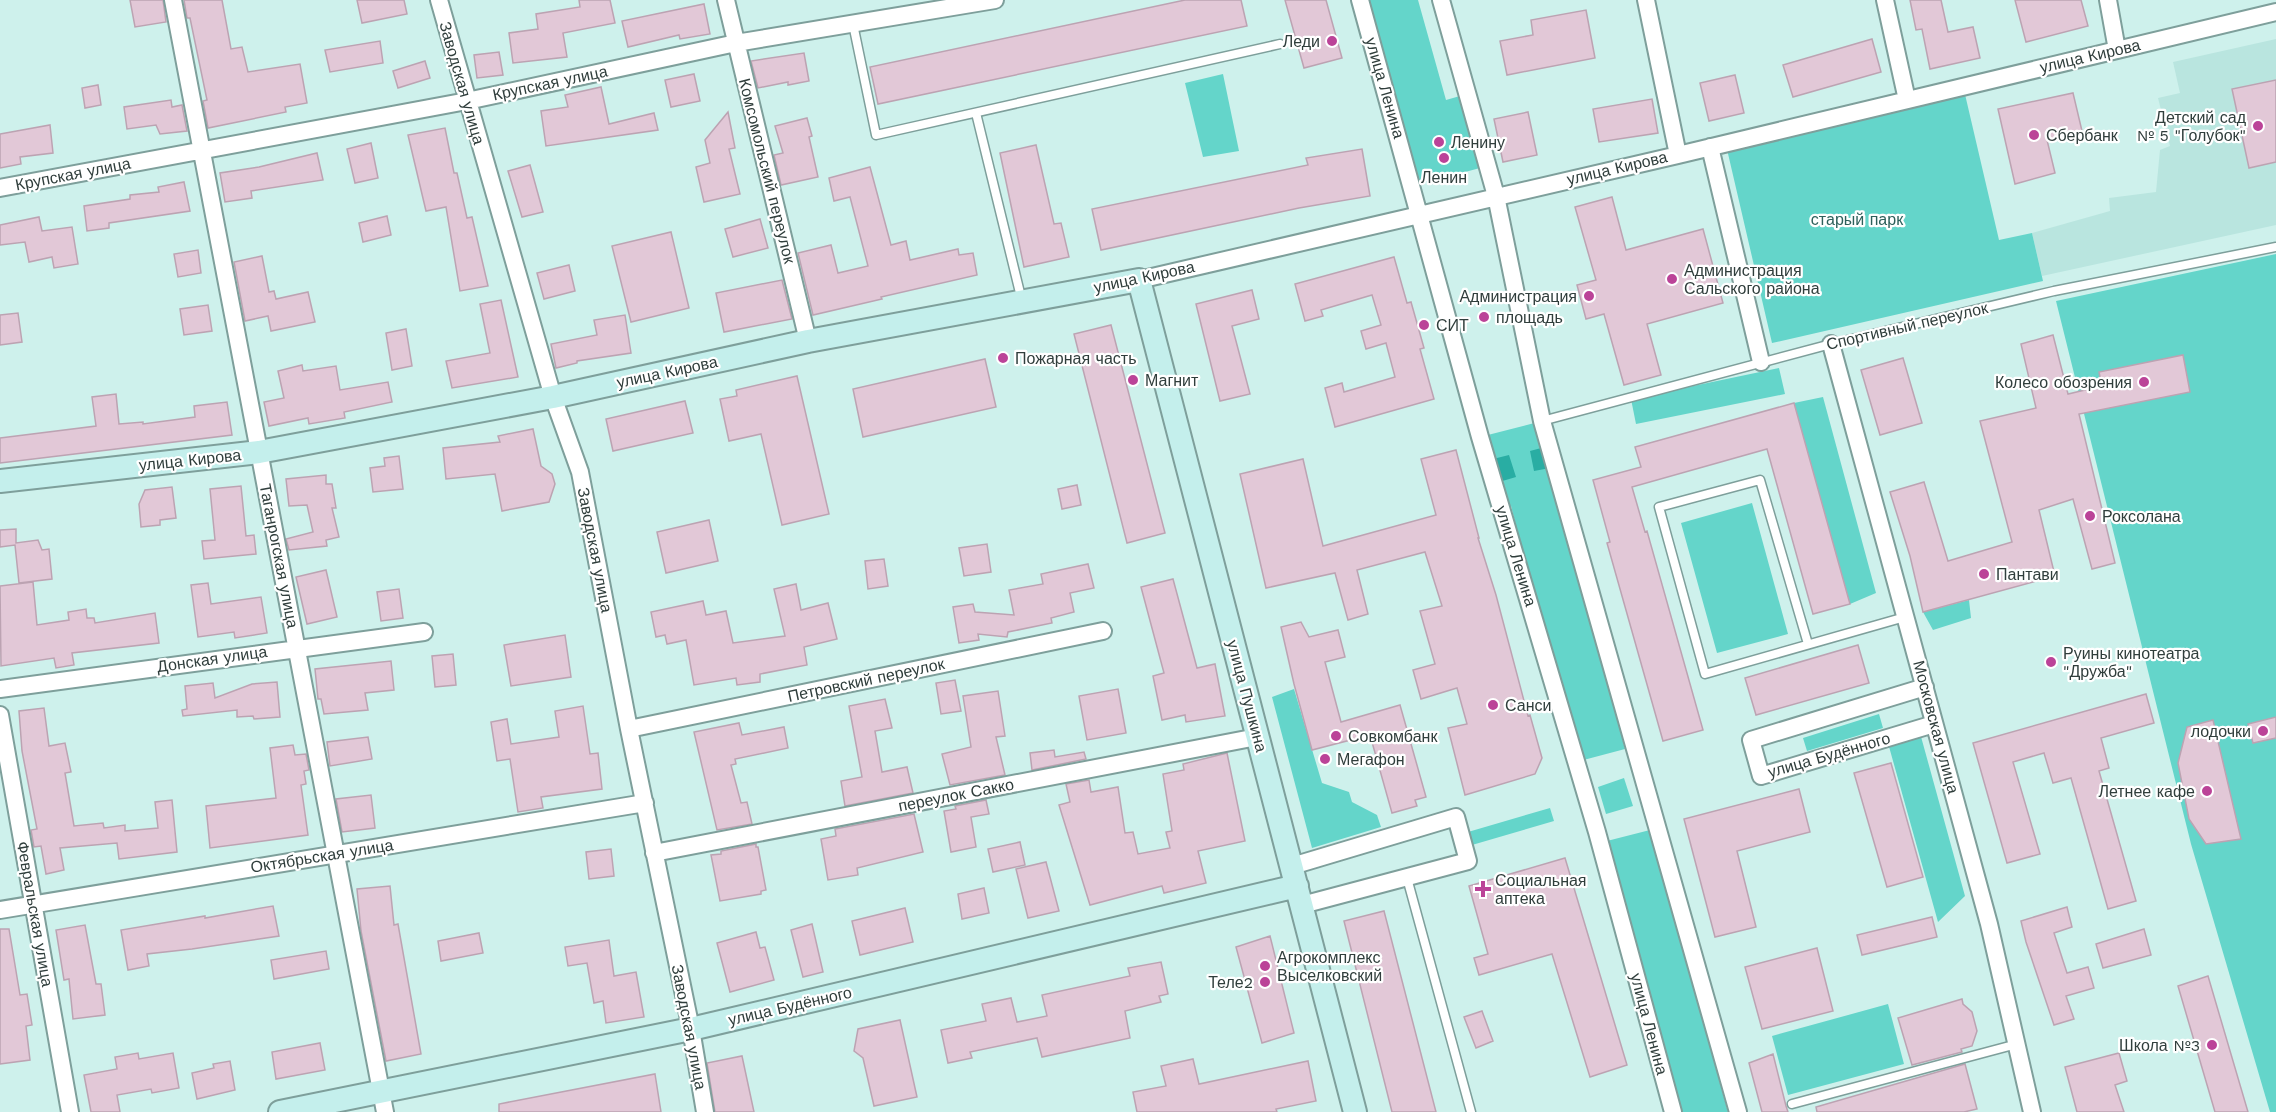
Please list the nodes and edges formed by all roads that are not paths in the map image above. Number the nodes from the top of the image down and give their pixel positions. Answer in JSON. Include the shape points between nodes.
{"nodes":[{"id":1,"x":173,"y":0,"type":"edge"},
{"id":2,"x":439,"y":0,"type":"edge"},
{"id":3,"x":726,"y":0,"type":"edge"},
{"id":4,"x":995,"y":0,"type":"edge"},
{"id":5,"x":1360,"y":0,"type":"edge"},
{"id":6,"x":1442,"y":0,"type":"edge"},
{"id":7,"x":1646,"y":0,"type":"edge"},
{"id":8,"x":1885,"y":0,"type":"edge"},
{"id":9,"x":2108,"y":0,"type":"edge"},
{"id":10,"x":934,"y":5,"type":"edge"},
{"id":11,"x":2276,"y":12,"type":"edge"},
{"id":12,"x":853,"y":24,"type":"junction"},
{"id":13,"x":736,"y":43,"type":"junction"},
{"id":14,"x":1280,"y":44,"type":"dead end"},
{"id":15,"x":2117,"y":50,"type":"junction"},
{"id":16,"x":1907,"y":100,"type":"junction"},
{"id":17,"x":467,"y":101,"type":"junction"},
{"id":18,"x":976,"y":113,"type":"junction"},
{"id":19,"x":1710,"y":147,"type":"junction"},
{"id":20,"x":202,"y":150,"type":"junction"},
{"id":21,"x":1678,"y":155,"type":"junction"},
{"id":22,"x":0,"y":188,"type":"edge"},
{"id":23,"x":1496,"y":196,"type":"junction"},
{"id":24,"x":1420,"y":213,"type":"junction"},
{"id":25,"x":2276,"y":247,"type":"edge"},
{"id":26,"x":1139,"y":280,"type":"junction"},
{"id":27,"x":1022,"y":301,"type":"junction"},
{"id":28,"x":808,"y":341,"type":"junction"},
{"id":29,"x":1831,"y":344,"type":"junction"},
{"id":30,"x":1761,"y":362,"type":"junction"},
{"id":31,"x":553,"y":397,"type":"junction"},
{"id":32,"x":1542,"y":421,"type":"junction"},
{"id":33,"x":259,"y":452,"type":"junction"},
{"id":34,"x":0,"y":481,"type":"edge"},
{"id":35,"x":1905,"y":616,"type":"junction"},
{"id":36,"x":1103,"y":631,"type":"dead end"},
{"id":37,"x":424,"y":632,"type":"dead end"},
{"id":38,"x":1808,"y":644,"type":"junction"},
{"id":39,"x":297,"y":647,"type":"junction"},
{"id":40,"x":1925,"y":687,"type":"junction"},
{"id":41,"x":0,"y":689,"type":"edge"},
{"id":42,"x":0,"y":716,"type":"edge"},
{"id":43,"x":1934,"y":724,"type":"junction"},
{"id":44,"x":629,"y":729,"type":"junction"},
{"id":45,"x":1257,"y":737,"type":"junction"},
{"id":46,"x":645,"y":803,"type":"junction"},
{"id":47,"x":654,"y":853,"type":"junction"},
{"id":48,"x":336,"y":854,"type":"junction"},
{"id":49,"x":1407,"y":878,"type":"junction"},
{"id":50,"x":1297,"y":886,"type":"junction"},
{"id":51,"x":33,"y":905,"type":"junction"},
{"id":52,"x":0,"y":910,"type":"edge"},
{"id":53,"x":691,"y":1029,"type":"junction"},
{"id":54,"x":2017,"y":1044,"type":"junction"},
{"id":55,"x":383,"y":1102,"type":"edge"},
{"id":56,"x":1792,"y":1104,"type":"dead end"},
{"id":57,"x":70,"y":1112,"type":"edge"},
{"id":58,"x":280,"y":1112,"type":"edge"},
{"id":59,"x":705,"y":1112,"type":"edge"},
{"id":60,"x":1355,"y":1112,"type":"edge"},
{"id":61,"x":1471,"y":1112,"type":"edge"},
{"id":62,"x":1673,"y":1112,"type":"edge"},
{"id":63,"x":1738,"y":1112,"type":"edge"},
{"id":64,"x":2032,"y":1112,"type":"edge"}],
"edges":[{"from":1,"to":20,"type":"street","name":"Таганрогская улица"},
{"from":2,"to":17,"type":"street","name":"Заводская улица"},
{"from":3,"to":13,"type":"street","name":"Комсомольский переулок"},
{"from":4,"to":10,"type":"street","name":"Крупская улица"},
{"from":5,"to":24,"type":"street","name":"улица Ленина"},
{"from":6,"to":23,"type":"street"},
{"from":7,"to":21,"type":"street"},
{"from":8,"to":16,"type":"street"},
{"from":9,"to":15,"type":"street"},
{"from":10,"to":12,"type":"street","name":"Крупская улица"},
{"from":11,"to":15,"type":"street","name":"улица Кирова"},
{"from":12,"to":13,"type":"street","name":"Крупская улица"},
{"from":12,"to":18,"type":"lane","via":[[876,135]]},
{"from":13,"to":17,"type":"street","name":"Крупская улица"},
{"from":13,"to":28,"type":"street","name":"Комсомольский переулок"},
{"from":14,"to":18,"type":"lane"},
{"from":15,"to":16,"type":"street","name":"улица Кирова"},
{"from":16,"to":19,"type":"street","name":"улица Кирова"},
{"from":17,"to":20,"type":"street","name":"Крупская улица"},
{"from":17,"to":31,"type":"street","name":"Заводская улица"},
{"from":18,"to":27,"type":"lane"},
{"from":19,"to":21,"type":"street","name":"улица Кирова"},
{"from":19,"to":30,"type":"street"},
{"from":20,"to":22,"type":"street","name":"Крупская улица"},
{"from":20,"to":33,"type":"street","name":"Таганрогская улица"},
{"from":21,"to":23,"type":"street","name":"улица Кирова"},
{"from":23,"to":24,"type":"street","name":"улица Кирова"},
{"from":23,"to":32,"type":"street"},
{"from":24,"to":26,"type":"street","name":"улица Кирова"},
{"from":24,"to":62,"type":"street","name":"улица Ленина","via":[[1480,437],[1598,832]]},
{"from":25,"to":29,"type":"lane","name":"Спортивный переулок","via":[[2054,291]]},
{"from":26,"to":27,"type":"main road","name":"улица Кирова"},
{"from":26,"to":45,"type":"main road","name":"улица Пушкина"},
{"from":27,"to":28,"type":"main road","name":"улица Кирова"},
{"from":28,"to":31,"type":"main road","name":"улица Кирова"},
{"from":29,"to":30,"type":"lane","name":"Спортивный переулок"},
{"from":29,"to":35,"type":"street","name":"Московская улица"},
{"from":30,"to":32,"type":"lane","name":"Спортивный переулок"},
{"from":31,"to":33,"type":"main road","name":"улица Кирова"},
{"from":31,"to":44,"type":"street","name":"Заводская улица","via":[[580,472]]},
{"from":32,"to":63,"type":"street"},
{"from":33,"to":34,"type":"main road","name":"улица Кирова"},
{"from":33,"to":39,"type":"street","name":"Таганрогская улица"},
{"from":35,"to":38,"type":"lane"},
{"from":35,"to":40,"type":"street","name":"Московская улица"},
{"from":36,"to":44,"type":"street","name":"Петровский переулок"},
{"from":37,"to":39,"type":"street","name":"Донская улица"},
{"from":38,"to":38,"type":"lane","via":[[1705,674],[1659,507],[1760,480]]},
{"from":39,"to":41,"type":"street","name":"Донская улица"},
{"from":39,"to":48,"type":"street","name":"Таганрогская улица"},
{"from":40,"to":43,"type":"street","name":"Московская улица"},
{"from":40,"to":43,"type":"street","name":"улица Будённого","via":[[1751,740],[1761,776]]},
{"from":42,"to":51,"type":"street","name":"Февральская улица"},
{"from":43,"to":54,"type":"street","name":"Московская улица","via":[[1989,924]]},
{"from":44,"to":46,"type":"street","name":"Заводская улица"},
{"from":45,"to":47,"type":"street","name":"переулок Сакко"},
{"from":45,"to":50,"type":"main road","name":"улица Пушкина"},
{"from":46,"to":47,"type":"street","name":"Заводская улица"},
{"from":46,"to":48,"type":"street","name":"Октябрьская улица"},
{"from":47,"to":53,"type":"street","name":"Заводская улица"},
{"from":48,"to":51,"type":"street","name":"Октябрьская улица"},
{"from":48,"to":55,"type":"street","name":"Таганрогская улица"},
{"from":49,"to":50,"type":"street","name":"улица Будённого"},
{"from":49,"to":50,"type":"street","name":"улица Будённого","via":[[1468,861],[1456,817]]},
{"from":49,"to":61,"type":"lane"},
{"from":50,"to":53,"type":"main road","name":"улица Будённого"},
{"from":50,"to":60,"type":"main road","name":"улица Пушкина"},
{"from":51,"to":52,"type":"street","name":"Октябрьская улица"},
{"from":51,"to":57,"type":"street","name":"Февральская улица"},
{"from":53,"to":55,"type":"main road","name":"улица Будённого"},
{"from":53,"to":59,"type":"street","name":"Заводская улица"},
{"from":54,"to":56,"type":"lane"},
{"from":54,"to":64,"type":"street","name":"Московская улица"},
{"from":55,"to":58,"type":"main road","name":"улица Будённого"}]}
